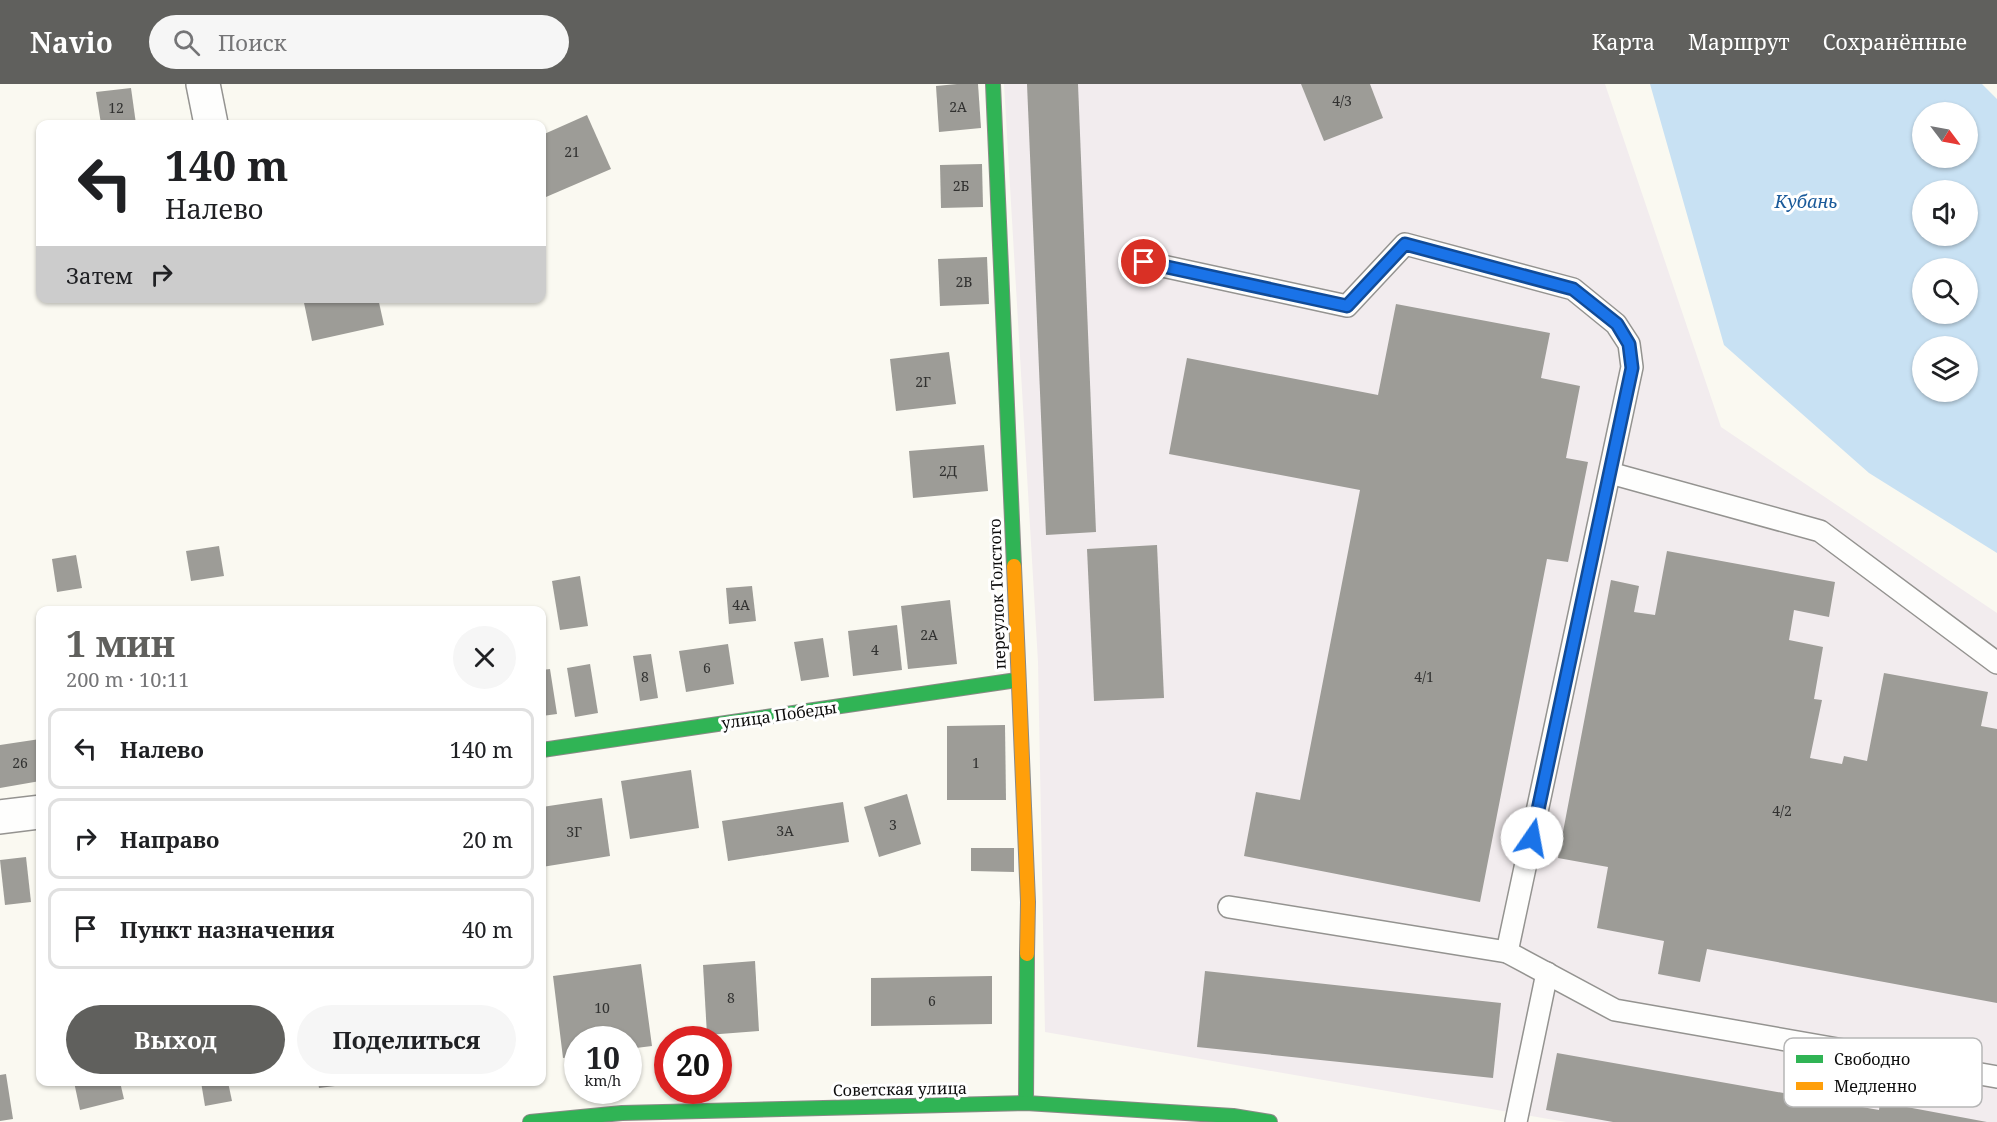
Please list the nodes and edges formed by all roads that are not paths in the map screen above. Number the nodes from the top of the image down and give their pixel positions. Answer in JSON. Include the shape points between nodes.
{"nodes":[{"id":1,"x":203,"y":84,"type":"edge"},
{"id":2,"x":993,"y":84,"type":"edge"},
{"id":3,"x":210,"y":120,"type":"edge"},
{"id":4,"x":1144,"y":262,"type":"dead end"},
{"id":5,"x":1610,"y":473,"type":"junction"},
{"id":6,"x":1997,"y":663,"type":"edge"},
{"id":7,"x":1017,"y":680,"type":"junction"},
{"id":8,"x":546,"y":749,"type":"edge"},
{"id":9,"x":36,"y":812,"type":"edge"},
{"id":10,"x":0,"y":817,"type":"edge"},
{"id":11,"x":1229,"y":907,"type":"dead end"},
{"id":12,"x":1507,"y":952,"type":"junction"},
{"id":13,"x":1547,"y":973,"type":"junction"},
{"id":14,"x":1784,"y":1040,"type":"edge"},
{"id":15,"x":1982,"y":1074,"type":"edge"},
{"id":16,"x":1997,"y":1077,"type":"edge"},
{"id":17,"x":1026,"y":1103,"type":"junction"},
{"id":18,"x":622,"y":1117,"type":"edge"},
{"id":19,"x":530,"y":1122,"type":"edge"},
{"id":20,"x":1270,"y":1122,"type":"edge"},
{"id":21,"x":1516,"y":1122,"type":"edge"}],
"edges":[{"from":1,"to":3,"type":"street"},
{"from":2,"to":7,"type":"street","name":"переулок Толстого"},
{"from":4,"to":5,"type":"lane","via":[[1347,306],[1405,244],[1573,289],[1617,324],[1629,344],[1632,368]]},
{"from":5,"to":6,"type":"lane","via":[[1820,531]]},
{"from":5,"to":12,"type":"lane"},
{"from":7,"to":8,"type":"street","name":"улица Победы"},
{"from":7,"to":17,"type":"street","name":"переулок Толстого","via":[[1028,902]]},
{"from":9,"to":10,"type":"street"},
{"from":11,"to":12,"type":"lane"},
{"from":12,"to":13,"type":"lane"},
{"from":13,"to":14,"type":"lane","via":[[1615,1010]]},
{"from":13,"to":21,"type":"lane"},
{"from":15,"to":16,"type":"lane"},
{"from":17,"to":18,"type":"street","name":"Советская улица"},
{"from":17,"to":20,"type":"street","name":"Советская улица","via":[[1233,1116]]},
{"from":18,"to":19,"type":"street","name":"Советская улица"}]}
